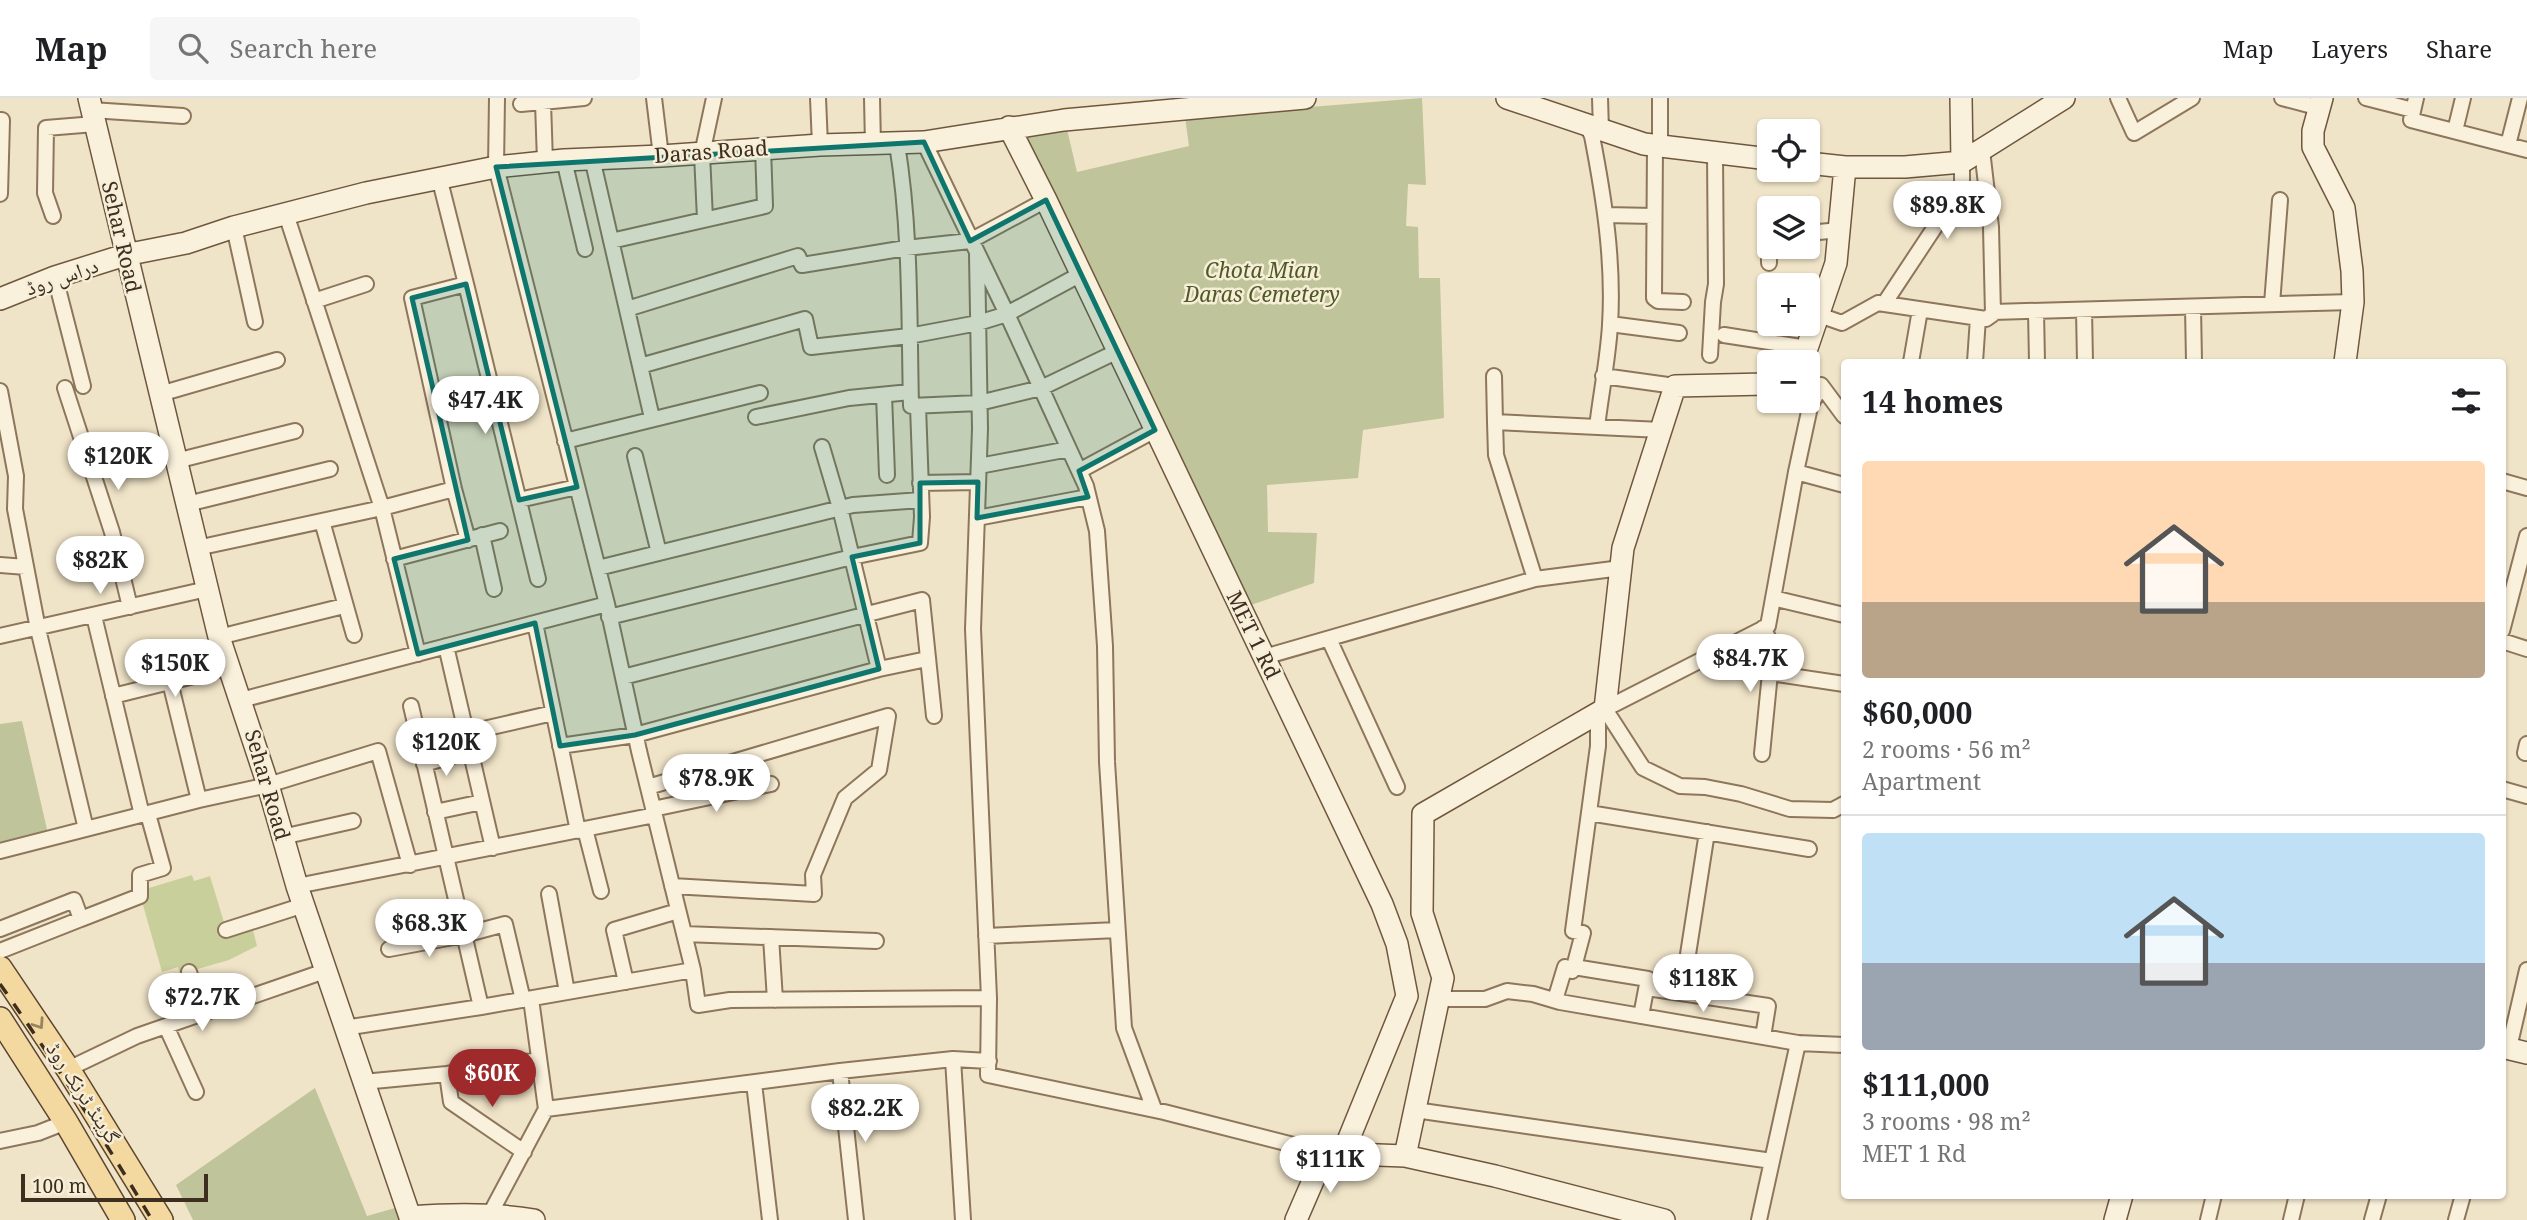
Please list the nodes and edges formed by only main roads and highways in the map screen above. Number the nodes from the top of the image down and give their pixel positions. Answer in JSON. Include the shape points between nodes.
{"nodes":[{"id":1,"x":0,"y":968,"type":"edge"},
{"id":2,"x":0,"y":1019,"type":"edge"},
{"id":3,"x":123,"y":1220,"type":"edge"},
{"id":4,"x":161,"y":1220,"type":"edge"}],
"edges":[{"from":1,"to":4,"type":"main road","name":"گرینڈ ٹرنک روڈ","one_way":true},
{"from":2,"to":3,"type":"main road","name":"گرینڈ ٹرنک روڈ"}]}
